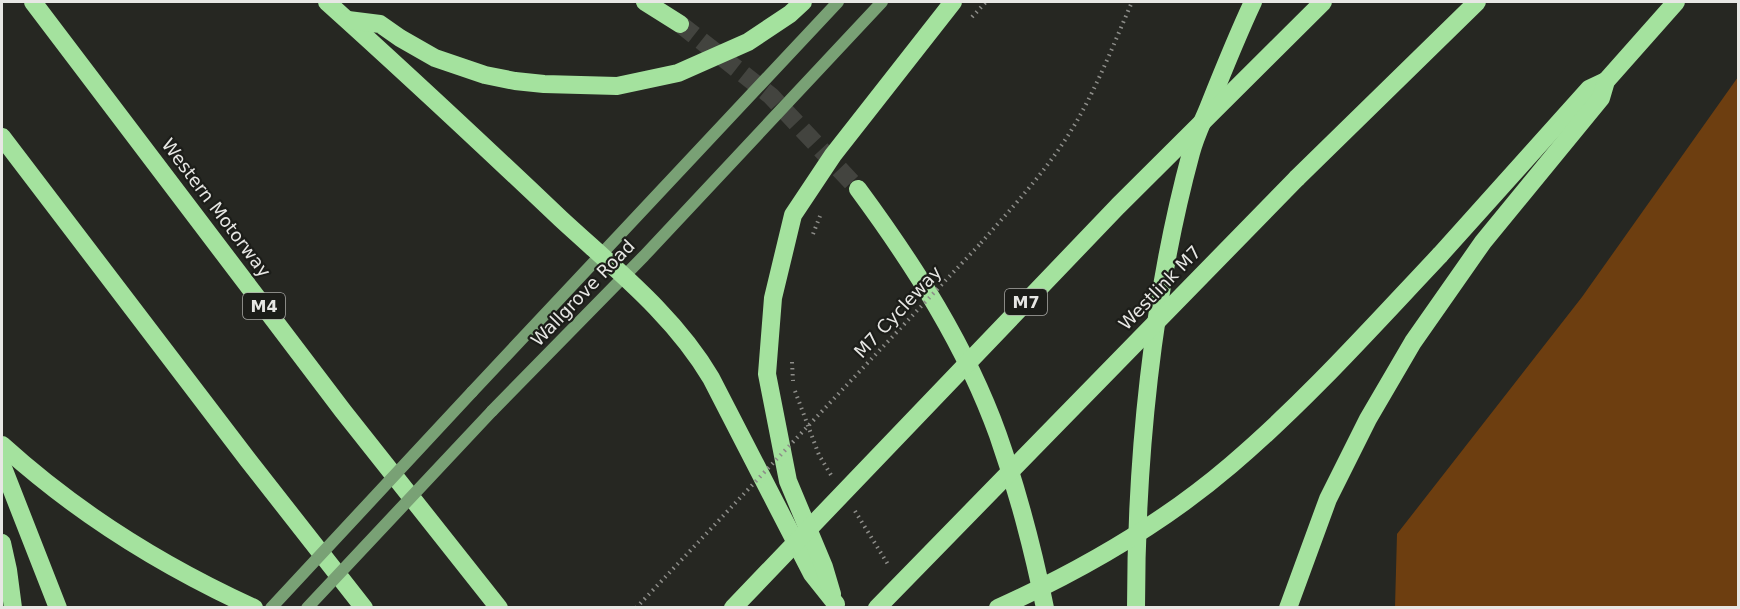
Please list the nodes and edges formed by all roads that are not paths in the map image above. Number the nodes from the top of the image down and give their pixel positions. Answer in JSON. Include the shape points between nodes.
{"nodes":[{"id":1,"x":33,"y":2,"type":"edge"},
{"id":2,"x":327,"y":2,"type":"edge"},
{"id":3,"x":645,"y":2,"type":"edge"},
{"id":4,"x":803,"y":2,"type":"edge"},
{"id":5,"x":838,"y":2,"type":"edge"},
{"id":6,"x":882,"y":2,"type":"edge"},
{"id":7,"x":953,"y":2,"type":"edge"},
{"id":8,"x":1253,"y":2,"type":"edge"},
{"id":9,"x":1323,"y":2,"type":"edge"},
{"id":10,"x":1477,"y":2,"type":"edge"},
{"id":11,"x":1676,"y":2,"type":"edge"},
{"id":12,"x":348,"y":20,"type":"junction"},
{"id":13,"x":680,"y":24,"type":"tunnel mouth"},
{"id":14,"x":1606,"y":81,"type":"junction"},
{"id":15,"x":2,"y":136,"type":"edge"},
{"id":16,"x":858,"y":189,"type":"tunnel mouth"},
{"id":17,"x":601,"y":255,"type":"junction"},
{"id":18,"x":624,"y":277,"type":"junction"},
{"id":19,"x":2,"y":445,"type":"edge"},
{"id":20,"x":2,"y":465,"type":"edge"},
{"id":21,"x":2,"y":543,"type":"edge"},
{"id":22,"x":836,"y":606,"type":"edge"},
{"id":23,"x":13,"y":608,"type":"edge"},
{"id":24,"x":58,"y":608,"type":"edge"},
{"id":25,"x":254,"y":608,"type":"edge"},
{"id":26,"x":271,"y":608,"type":"edge"},
{"id":27,"x":307,"y":608,"type":"edge"},
{"id":28,"x":364,"y":608,"type":"edge"},
{"id":29,"x":500,"y":608,"type":"edge"},
{"id":30,"x":733,"y":608,"type":"edge"},
{"id":31,"x":878,"y":608,"type":"edge"},
{"id":32,"x":998,"y":608,"type":"edge"},
{"id":33,"x":1045,"y":608,"type":"edge"},
{"id":34,"x":1136,"y":608,"type":"edge"},
{"id":35,"x":1288,"y":608,"type":"edge"}],
"edges":[{"from":1,"to":29,"type":"highway","name":"Western Motorway","number":"M4","via":[[343,411]]},
{"from":2,"to":12,"type":"highway"},
{"from":3,"to":13,"type":"highway"},
{"from":4,"to":12,"type":"highway","via":[[748,42],[678,73],[616,86],[544,84],[485,75],[435,58],[380,24]]},
{"from":5,"to":17,"type":"main road","name":"Wallgrove Road"},
{"from":6,"to":18,"type":"main road","name":"Wallgrove Road"},
{"from":7,"to":22,"type":"highway","via":[[833,155],[793,215],[773,298],[767,374],[788,481]]},
{"from":8,"to":34,"type":"highway","via":[[1191,151],[1164,276],[1140,482]]},
{"from":9,"to":30,"type":"highway","number":"M7","bridge":true,"via":[[1118,206]]},
{"from":10,"to":31,"type":"highway","name":"Westlink M7","bridge":true,"via":[[1297,178]]},
{"from":11,"to":14,"type":"highway"},
{"from":12,"to":17,"type":"highway"},
{"from":14,"to":32,"type":"highway","bridge":true,"via":[[1589,89],[1348,353],[1229,467],[1109,551]]},
{"from":14,"to":35,"type":"highway","via":[[1601,98],[1483,242],[1413,342],[1328,499]]},
{"from":15,"to":28,"type":"highway"},
{"from":16,"to":33,"type":"highway","via":[[914,269],[981,393],[1021,507]]},
{"from":17,"to":18,"type":"highway"},
{"from":17,"to":26,"type":"main road","name":"Wallgrove Road","bridge":true},
{"from":18,"to":22,"type":"highway","via":[[699,358],[812,574]]},
{"from":18,"to":27,"type":"main road","name":"Wallgrove Road","bridge":true},
{"from":19,"to":25,"type":"highway","via":[[50,486],[134,545]]},
{"from":20,"to":24,"type":"highway"},
{"from":21,"to":23,"type":"highway"}]}
